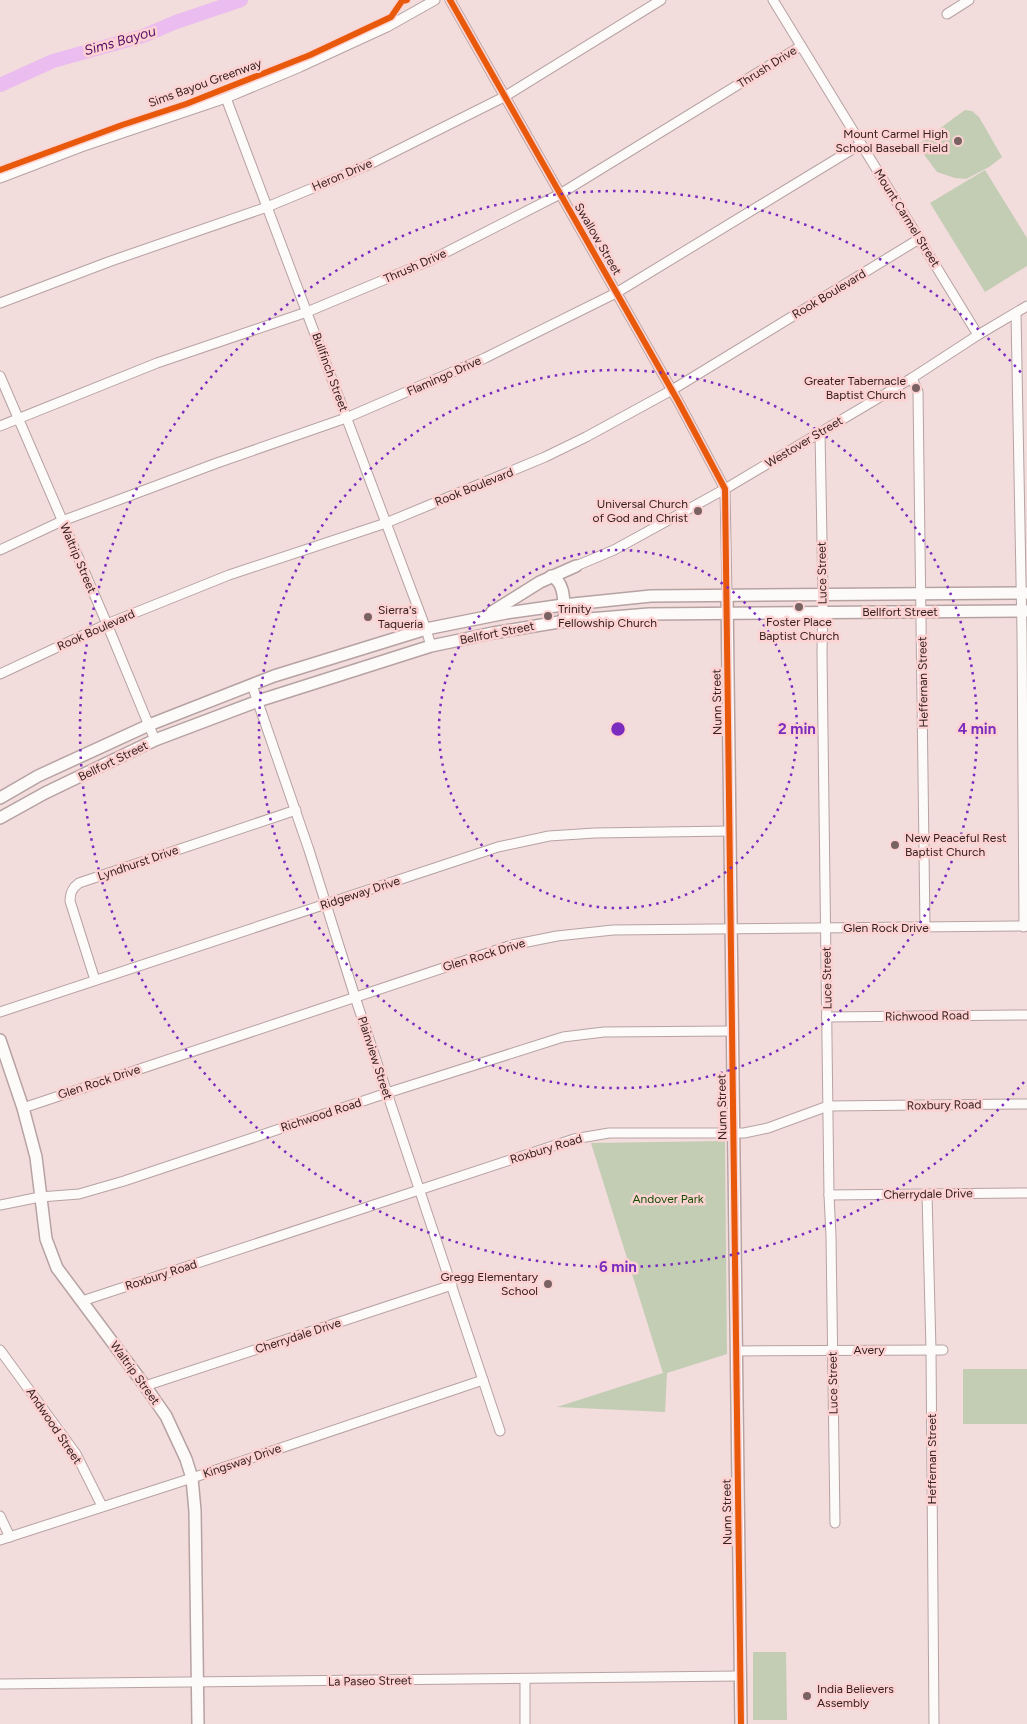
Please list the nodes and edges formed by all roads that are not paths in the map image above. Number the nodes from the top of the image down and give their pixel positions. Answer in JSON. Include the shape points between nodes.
{"nodes":[{"id":1,"x":435,"y":0,"type":"edge"},
{"id":2,"x":450,"y":0,"type":"edge"},
{"id":3,"x":661,"y":0,"type":"edge"},
{"id":4,"x":772,"y":0,"type":"edge"},
{"id":5,"x":969,"y":0,"type":"edge"},
{"id":6,"x":947,"y":14,"type":"dead end"},
{"id":7,"x":801,"y":46,"type":"junction"},
{"id":8,"x":504,"y":96,"type":"junction"},
{"id":9,"x":226,"y":98,"type":"junction"},
{"id":10,"x":861,"y":144,"type":"junction"},
{"id":11,"x":0,"y":178,"type":"edge"},
{"id":12,"x":560,"y":194,"type":"junction"},
{"id":13,"x":267,"y":207,"type":"junction"},
{"id":14,"x":919,"y":239,"type":"junction"},
{"id":15,"x":616,"y":293,"type":"junction"},
{"id":16,"x":0,"y":303,"type":"edge"},
{"id":17,"x":1027,"y":306,"type":"edge"},
{"id":18,"x":307,"y":312,"type":"junction"},
{"id":19,"x":1016,"y":313,"type":"junction"},
{"id":20,"x":978,"y":335,"type":"junction"},
{"id":21,"x":0,"y":376,"type":"edge"},
{"id":22,"x":912,"y":378,"type":"junction"},
{"id":23,"x":672,"y":390,"type":"junction"},
{"id":24,"x":18,"y":418,"type":"junction"},
{"id":25,"x":346,"y":418,"type":"junction"},
{"id":26,"x":0,"y":426,"type":"edge"},
{"id":27,"x":820,"y":432,"type":"junction"},
{"id":28,"x":725,"y":489,"type":"junction"},
{"id":29,"x":62,"y":521,"type":"junction"},
{"id":30,"x":386,"y":523,"type":"junction"},
{"id":31,"x":0,"y":550,"type":"edge"},
{"id":32,"x":576,"y":566,"type":"junction"},
{"id":33,"x":551,"y":576,"type":"junction"},
{"id":34,"x":562,"y":588,"type":"junction"},
{"id":35,"x":1024,"y":593,"type":"edge"},
{"id":36,"x":922,"y":594,"type":"junction"},
{"id":37,"x":727,"y":595,"type":"junction"},
{"id":38,"x":823,"y":595,"type":"junction"},
{"id":39,"x":563,"y":605,"type":"junction"},
{"id":40,"x":1024,"y":611,"type":"edge"},
{"id":41,"x":727,"y":612,"type":"junction"},
{"id":42,"x":922,"y":612,"type":"junction"},
{"id":43,"x":823,"y":613,"type":"junction"},
{"id":44,"x":479,"y":619,"type":"junction"},
{"id":45,"x":565,"y":621,"type":"junction"},
{"id":46,"x":107,"y":624,"type":"junction"},
{"id":47,"x":426,"y":629,"type":"junction"},
{"id":48,"x":431,"y":646,"type":"junction"},
{"id":49,"x":0,"y":674,"type":"edge"},
{"id":50,"x":252,"y":685,"type":"junction"},
{"id":51,"x":258,"y":701,"type":"junction"},
{"id":52,"x":149,"y":726,"type":"junction"},
{"id":53,"x":155,"y":740,"type":"junction"},
{"id":54,"x":38,"y":776,"type":"junction"},
{"id":55,"x":45,"y":793,"type":"junction"},
{"id":56,"x":0,"y":798,"type":"edge"},
{"id":57,"x":296,"y":810,"type":"junction"},
{"id":58,"x":0,"y":818,"type":"edge"},
{"id":59,"x":730,"y":832,"type":"junction"},
{"id":60,"x":326,"y":904,"type":"junction"},
{"id":61,"x":1025,"y":926,"type":"edge"},
{"id":62,"x":826,"y":928,"type":"junction"},
{"id":63,"x":925,"y":928,"type":"junction"},
{"id":64,"x":731,"y":930,"type":"junction"},
{"id":65,"x":95,"y":980,"type":"junction"},
{"id":66,"x":355,"y":997,"type":"junction"},
{"id":67,"x":0,"y":1012,"type":"edge"},
{"id":68,"x":1027,"y":1015,"type":"edge"},
{"id":69,"x":827,"y":1017,"type":"junction"},
{"id":70,"x":732,"y":1031,"type":"junction"},
{"id":71,"x":0,"y":1040,"type":"edge"},
{"id":72,"x":387,"y":1093,"type":"junction"},
{"id":73,"x":1027,"y":1104,"type":"edge"},
{"id":74,"x":828,"y":1106,"type":"junction"},
{"id":75,"x":23,"y":1108,"type":"junction"},
{"id":76,"x":733,"y":1132,"type":"junction"},
{"id":77,"x":420,"y":1189,"type":"junction"},
{"id":78,"x":1027,"y":1193,"type":"edge"},
{"id":79,"x":927,"y":1194,"type":"junction"},
{"id":80,"x":829,"y":1195,"type":"junction"},
{"id":81,"x":40,"y":1197,"type":"junction"},
{"id":82,"x":0,"y":1205,"type":"edge"},
{"id":83,"x":452,"y":1286,"type":"junction"},
{"id":84,"x":82,"y":1301,"type":"junction"},
{"id":85,"x":0,"y":1350,"type":"edge"},
{"id":86,"x":832,"y":1350,"type":"junction"},
{"id":87,"x":931,"y":1350,"type":"junction"},
{"id":88,"x":943,"y":1350,"type":"dead end"},
{"id":89,"x":736,"y":1351,"type":"junction"},
{"id":90,"x":483,"y":1380,"type":"junction"},
{"id":91,"x":145,"y":1386,"type":"junction"},
{"id":92,"x":500,"y":1431,"type":"dead end"},
{"id":93,"x":192,"y":1478,"type":"junction"},
{"id":94,"x":102,"y":1506,"type":"junction"},
{"id":95,"x":0,"y":1516,"type":"edge"},
{"id":96,"x":835,"y":1524,"type":"dead end"},
{"id":97,"x":10,"y":1537,"type":"junction"},
{"id":98,"x":0,"y":1540,"type":"edge"},
{"id":99,"x":740,"y":1676,"type":"junction"},
{"id":100,"x":524,"y":1679,"type":"junction"},
{"id":101,"x":198,"y":1683,"type":"junction"},
{"id":102,"x":0,"y":1684,"type":"edge"},
{"id":103,"x":198,"y":1724,"type":"edge"},
{"id":104,"x":525,"y":1724,"type":"edge"},
{"id":105,"x":741,"y":1724,"type":"edge"},
{"id":106,"x":934,"y":1724,"type":"edge"}],
"edges":[{"from":1,"to":9,"type":"street","via":[[387,27]]},
{"from":2,"to":8,"type":"street","name":"Swallow Street"},
{"from":3,"to":8,"type":"street","name":"Heron Drive"},
{"from":4,"to":7,"type":"street","name":"Mount Carmel Street"},
{"from":5,"to":6,"type":"street"},
{"from":7,"to":10,"type":"street","name":"Mount Carmel Street"},
{"from":7,"to":12,"type":"street","name":"Thrush Drive"},
{"from":8,"to":12,"type":"street","name":"Swallow Street"},
{"from":8,"to":13,"type":"street","name":"Heron Drive","via":[[366,166]]},
{"from":9,"to":11,"type":"street"},
{"from":9,"to":13,"type":"street","name":"Bullfinch Street"},
{"from":10,"to":14,"type":"street","name":"Mount Carmel Street"},
{"from":10,"to":15,"type":"street","name":"Flamingo Drive"},
{"from":12,"to":15,"type":"street","name":"Swallow Street"},
{"from":12,"to":18,"type":"street","name":"Thrush Drive","via":[[429,261]]},
{"from":13,"to":16,"type":"street","name":"Heron Drive"},
{"from":13,"to":18,"type":"street","name":"Bullfinch Street"},
{"from":14,"to":20,"type":"street","name":"Mount Carmel Street"},
{"from":14,"to":23,"type":"street","name":"Rook Boulevard"},
{"from":15,"to":23,"type":"street","name":"Swallow Street"},
{"from":15,"to":25,"type":"street","name":"Flamingo Drive","via":[[485,358]]},
{"from":17,"to":19,"type":"street","name":"Westover Street"},
{"from":18,"to":24,"type":"street","name":"Thrush Drive","via":[[157,363]]},
{"from":18,"to":25,"type":"street","name":"Bullfinch Street"},
{"from":19,"to":20,"type":"street","name":"Westover Street"},
{"from":19,"to":35,"type":"street"},
{"from":20,"to":22,"type":"street","name":"Westover Street"},
{"from":21,"to":24,"type":"street","name":"Waltrip Street"},
{"from":22,"to":27,"type":"street","name":"Westover Street"},
{"from":22,"to":36,"type":"street","name":"Heffernan Street","via":[[918,392]]},
{"from":23,"to":28,"type":"street","name":"Swallow Street"},
{"from":23,"to":30,"type":"street","name":"Rook Boulevard","via":[[545,457]]},
{"from":24,"to":26,"type":"street","name":"Thrush Drive"},
{"from":24,"to":29,"type":"street","name":"Waltrip Street"},
{"from":25,"to":29,"type":"street","name":"Flamingo Drive"},
{"from":25,"to":30,"type":"street","name":"Bullfinch Street"},
{"from":27,"to":28,"type":"street","name":"Westover Street"},
{"from":27,"to":38,"type":"street","name":"Luce Street"},
{"from":28,"to":32,"type":"street","name":"Westover Street","via":[[614,550]]},
{"from":28,"to":37,"type":"street","name":"Nunn Street"},
{"from":29,"to":31,"type":"street","name":"Flamingo Drive"},
{"from":29,"to":46,"type":"street","name":"Waltrip Street"},
{"from":30,"to":46,"type":"street","name":"Rook Boulevard","via":[[230,576]]},
{"from":30,"to":47,"type":"street","name":"Bullfinch Street"},
{"from":32,"to":33,"type":"main road"},
{"from":32,"to":34,"type":"main road","via":[[567,575]]},
{"from":33,"to":34,"type":"main road"},
{"from":33,"to":44,"type":"main road"},
{"from":34,"to":39,"type":"main road"},
{"from":35,"to":36,"type":"main road","name":"Bellfort Street"},
{"from":35,"to":40,"type":"street"},
{"from":36,"to":38,"type":"main road","name":"Bellfort Street"},
{"from":36,"to":42,"type":"street","name":"Heffernan Street"},
{"from":37,"to":38,"type":"main road","name":"Bellfort Street"},
{"from":37,"to":39,"type":"main road","name":"Bellfort Street","via":[[651,596]]},
{"from":37,"to":41,"type":"main road","name":"Nunn Street"},
{"from":38,"to":43,"type":"street","name":"Luce Street"},
{"from":39,"to":44,"type":"main road","name":"Bellfort Street"},
{"from":39,"to":45,"type":"main road"},
{"from":40,"to":42,"type":"main road","name":"Bellfort Street"},
{"from":40,"to":61,"type":"street"},
{"from":41,"to":43,"type":"main road","name":"Bellfort Street"},
{"from":41,"to":45,"type":"main road","name":"Bellfort Street"},
{"from":41,"to":59,"type":"main road","name":"Nunn Street"},
{"from":42,"to":43,"type":"main road","name":"Bellfort Street"},
{"from":42,"to":63,"type":"street","name":"Heffernan Street"},
{"from":43,"to":62,"type":"street","name":"Luce Street"},
{"from":44,"to":47,"type":"main road","name":"Bellfort Street"},
{"from":45,"to":48,"type":"main road","name":"Bellfort Street"},
{"from":46,"to":49,"type":"street","name":"Rook Boulevard"},
{"from":46,"to":52,"type":"street","name":"Waltrip Street"},
{"from":47,"to":48,"type":"street","name":"Bullfinch Street"},
{"from":47,"to":50,"type":"main road","name":"Bellfort Street"},
{"from":48,"to":51,"type":"main road","name":"Bellfort Street"},
{"from":50,"to":51,"type":"street","name":"Plainview Street"},
{"from":50,"to":52,"type":"main road","name":"Bellfort Street"},
{"from":51,"to":53,"type":"main road","name":"Bellfort Street"},
{"from":51,"to":57,"type":"street","name":"Plainview Street"},
{"from":52,"to":53,"type":"street","name":"Waltrip Street"},
{"from":52,"to":54,"type":"main road","name":"Bellfort Street"},
{"from":53,"to":55,"type":"main road","name":"Bellfort Street"},
{"from":54,"to":55,"type":"main road"},
{"from":54,"to":56,"type":"main road","name":"Bellfort Street"},
{"from":55,"to":58,"type":"main road","name":"Bellfort Street"},
{"from":57,"to":60,"type":"street","name":"Plainview Street"},
{"from":57,"to":65,"type":"street","name":"Lyndhurst Drive","via":[[74,886],[70,901]]},
{"from":59,"to":60,"type":"street","name":"Ridgeway Drive","via":[[549,836],[498,847]]},
{"from":59,"to":64,"type":"main road","name":"Nunn Street"},
{"from":60,"to":65,"type":"street","name":"Ridgeway Drive"},
{"from":60,"to":66,"type":"street","name":"Plainview Street"},
{"from":61,"to":63,"type":"street","name":"Glen Rock Drive"},
{"from":62,"to":63,"type":"street","name":"Glen Rock Drive"},
{"from":62,"to":64,"type":"street","name":"Glen Rock Drive"},
{"from":62,"to":69,"type":"street","name":"Luce Street"},
{"from":64,"to":66,"type":"street","name":"Glen Rock Drive","via":[[613,930],[557,936],[512,945]]},
{"from":64,"to":70,"type":"main road","name":"Nunn Street"},
{"from":65,"to":67,"type":"street","name":"Ridgeway Drive"},
{"from":66,"to":72,"type":"street","name":"Plainview Street"},
{"from":66,"to":75,"type":"street","name":"Glen Rock Drive"},
{"from":68,"to":69,"type":"street","name":"Richwood Road"},
{"from":69,"to":74,"type":"street","name":"Luce Street"},
{"from":70,"to":72,"type":"street","name":"Richwood Road","via":[[604,1032],[563,1037]]},
{"from":70,"to":76,"type":"main road","name":"Nunn Street"},
{"from":71,"to":75,"type":"main road","name":"Waltrip Street"},
{"from":72,"to":77,"type":"street","name":"Plainview Street"},
{"from":72,"to":81,"type":"street","name":"Richwood Road","via":[[115,1184],[79,1194]]},
{"from":73,"to":74,"type":"street","name":"Roxbury Road"},
{"from":74,"to":76,"type":"street","name":"Roxbury Road","via":[[768,1128]]},
{"from":74,"to":80,"type":"street","name":"Luce Street"},
{"from":75,"to":81,"type":"main road","name":"Waltrip Street","via":[[36,1157]]},
{"from":76,"to":77,"type":"street","name":"Roxbury Road","via":[[609,1134],[574,1139]]},
{"from":76,"to":89,"type":"main road","name":"Nunn Street"},
{"from":77,"to":83,"type":"street","name":"Plainview Street"},
{"from":77,"to":84,"type":"street","name":"Roxbury Road"},
{"from":78,"to":79,"type":"street","name":"Cherrydale Drive"},
{"from":79,"to":80,"type":"street","name":"Cherrydale Drive"},
{"from":79,"to":87,"type":"street","name":"Heffernan Street"},
{"from":80,"to":86,"type":"street","name":"Luce Street"},
{"from":81,"to":82,"type":"street","name":"Richwood Road"},
{"from":81,"to":84,"type":"main road","name":"Waltrip Street","via":[[46,1238],[57,1268]]},
{"from":83,"to":90,"type":"street","name":"Plainview Street"},
{"from":83,"to":91,"type":"street","name":"Cherrydale Drive"},
{"from":84,"to":91,"type":"main road","name":"Waltrip Street"},
{"from":85,"to":94,"type":"street","name":"Andwood Street","via":[[76,1454]]},
{"from":86,"to":87,"type":"street","name":"Avery"},
{"from":86,"to":89,"type":"street","name":"Avery"},
{"from":86,"to":96,"type":"street","name":"Luce Street"},
{"from":87,"to":88,"type":"street","name":"Avery"},
{"from":87,"to":106,"type":"street","name":"Heffernan Street"},
{"from":89,"to":99,"type":"main road","name":"Nunn Street"},
{"from":90,"to":92,"type":"street","name":"Plainview Street"},
{"from":90,"to":93,"type":"street","name":"Kingsway Drive"},
{"from":91,"to":93,"type":"main road","name":"Waltrip Street","via":[[178,1439]]},
{"from":93,"to":94,"type":"street","name":"Kingsway Drive"},
{"from":93,"to":101,"type":"main road","name":"Waltrip Street"},
{"from":94,"to":97,"type":"street","name":"Kingsway Drive"},
{"from":95,"to":97,"type":"street"},
{"from":97,"to":98,"type":"street","name":"Kingsway Drive"},
{"from":99,"to":100,"type":"street","name":"La Paseo Street"},
{"from":99,"to":105,"type":"main road","name":"Nunn Street"},
{"from":100,"to":101,"type":"street","name":"La Paseo Street"},
{"from":100,"to":104,"type":"street"},
{"from":101,"to":102,"type":"street","name":"La Paseo Street"},
{"from":101,"to":103,"type":"main road","name":"Waltrip Street"}]}
